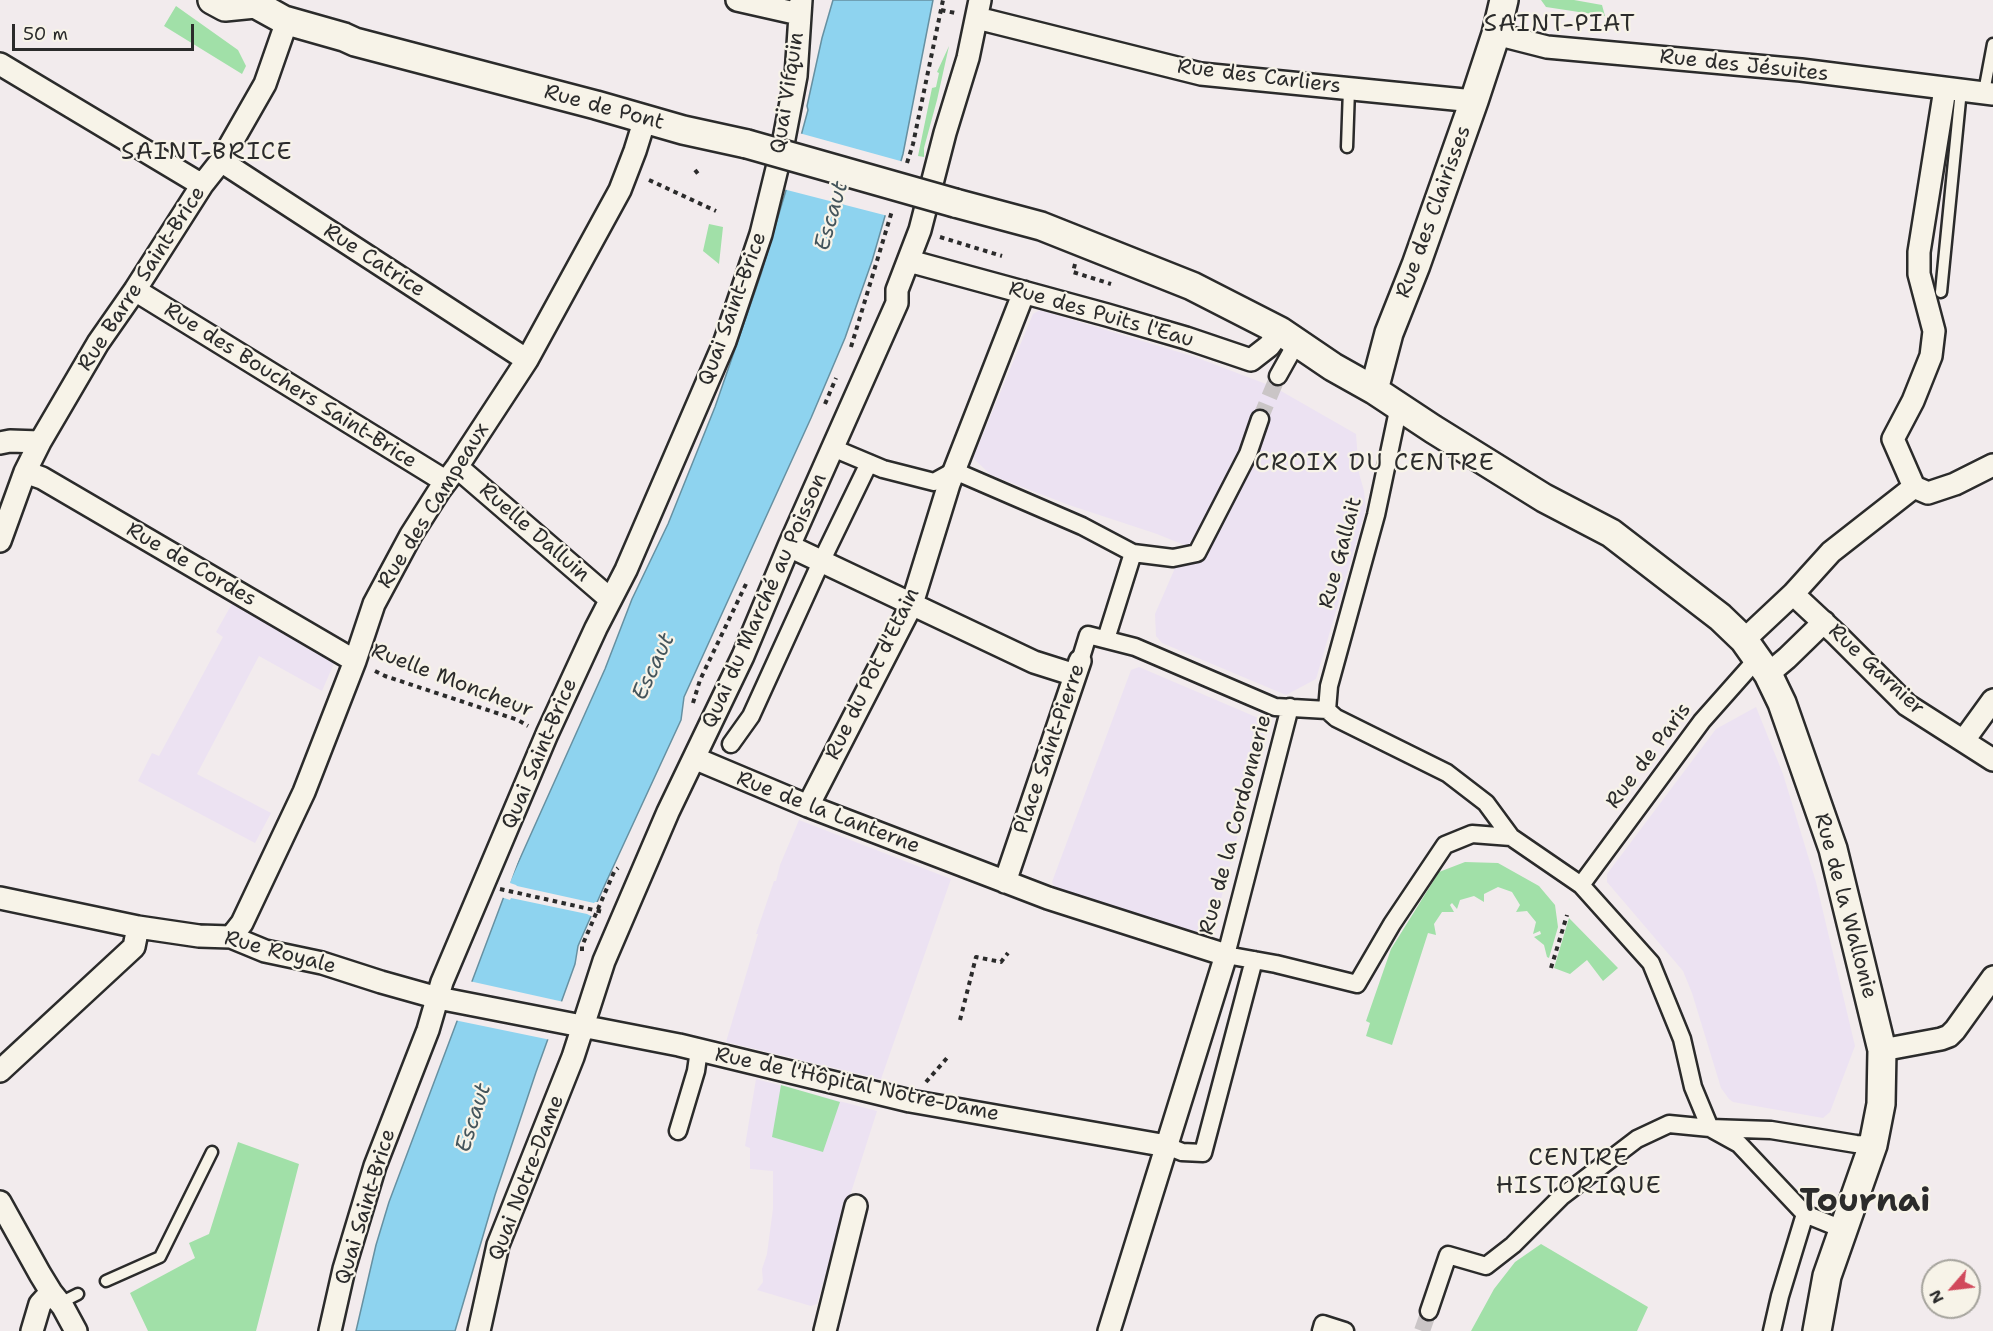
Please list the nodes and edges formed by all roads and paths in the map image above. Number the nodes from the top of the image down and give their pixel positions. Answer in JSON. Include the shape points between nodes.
{"nodes":[{"id":1,"x":212,"y":0,"type":"edge"},
{"id":2,"x":737,"y":0,"type":"edge"},
{"id":3,"x":943,"y":0,"type":"edge"},
{"id":4,"x":1504,"y":0,"type":"edge"},
{"id":5,"x":253,"y":2,"type":"edge"},
{"id":6,"x":800,"y":7,"type":"edge"},
{"id":7,"x":978,"y":9,"type":"edge"},
{"id":8,"x":287,"y":21,"type":"junction"},
{"id":9,"x":1496,"y":34,"type":"junction"},
{"id":10,"x":1993,"y":44,"type":"edge"},
{"id":11,"x":0,"y":64,"type":"edge"},
{"id":12,"x":1349,"y":89,"type":"junction"},
{"id":13,"x":1953,"y":89,"type":"junction"},
{"id":14,"x":1989,"y":93,"type":"edge"},
{"id":15,"x":1474,"y":101,"type":"junction"},
{"id":16,"x":645,"y":119,"type":"junction"},
{"id":17,"x":1347,"y":147,"type":"dead end"},
{"id":18,"x":221,"y":161,"type":"junction"},
{"id":19,"x":906,"y":166,"type":"dead end"},
{"id":20,"x":695,"y":170,"type":"dead end"},
{"id":21,"x":699,"y":175,"type":"dead end"},
{"id":22,"x":649,"y":180,"type":"dead end"},
{"id":23,"x":202,"y":185,"type":"junction"},
{"id":24,"x":771,"y":186,"type":"joint"},
{"id":25,"x":893,"y":209,"type":"dead end"},
{"id":26,"x":716,"y":211,"type":"dead end"},
{"id":27,"x":936,"y":236,"type":"dead end"},
{"id":28,"x":1002,"y":256,"type":"dead end"},
{"id":29,"x":909,"y":261,"type":"junction"},
{"id":30,"x":1075,"y":264,"type":"dead end"},
{"id":31,"x":1111,"y":284,"type":"dead end"},
{"id":32,"x":135,"y":290,"type":"junction"},
{"id":33,"x":1024,"y":292,"type":"junction"},
{"id":34,"x":1941,"y":292,"type":"dead end"},
{"id":35,"x":1289,"y":337,"type":"junction"},
{"id":36,"x":846,"y":357,"type":"dead end"},
{"id":37,"x":527,"y":360,"type":"junction"},
{"id":38,"x":1278,"y":376,"type":"tunnel mouth"},
{"id":39,"x":837,"y":377,"type":"dead end"},
{"id":40,"x":1374,"y":390,"type":"junction"},
{"id":41,"x":824,"y":406,"type":"dead end"},
{"id":42,"x":1399,"y":406,"type":"junction"},
{"id":43,"x":1260,"y":419,"type":"tunnel mouth"},
{"id":44,"x":40,"y":442,"type":"junction"},
{"id":45,"x":0,"y":443,"type":"edge"},
{"id":46,"x":833,"y":448,"type":"junction"},
{"id":47,"x":869,"y":464,"type":"junction"},
{"id":48,"x":1993,"y":465,"type":"edge"},
{"id":49,"x":954,"y":471,"type":"junction"},
{"id":50,"x":25,"y":472,"type":"junction"},
{"id":51,"x":452,"y":474,"type":"junction"},
{"id":52,"x":1914,"y":487,"type":"junction"},
{"id":53,"x":0,"y":541,"type":"edge"},
{"id":54,"x":789,"y":546,"type":"junction"},
{"id":55,"x":1133,"y":553,"type":"junction"},
{"id":56,"x":821,"y":562,"type":"junction"},
{"id":57,"x":749,"y":577,"type":"dead end"},
{"id":58,"x":1793,"y":594,"type":"junction"},
{"id":59,"x":610,"y":600,"type":"junction"},
{"id":60,"x":912,"y":604,"type":"junction"},
{"id":61,"x":1824,"y":622,"type":"junction"},
{"id":62,"x":1106,"y":639,"type":"junction"},
{"id":63,"x":1756,"y":658,"type":"junction"},
{"id":64,"x":355,"y":661,"type":"junction"},
{"id":65,"x":1078,"y":668,"type":"junction"},
{"id":66,"x":1993,"y":700,"type":"edge"},
{"id":67,"x":1290,"y":707,"type":"junction"},
{"id":68,"x":1327,"y":710,"type":"junction"},
{"id":69,"x":690,"y":713,"type":"dead end"},
{"id":70,"x":537,"y":730,"type":"dead end"},
{"id":71,"x":1964,"y":740,"type":"junction"},
{"id":72,"x":731,"y":744,"type":"dead end"},
{"id":73,"x":694,"y":758,"type":"junction"},
{"id":74,"x":1993,"y":760,"type":"edge"},
{"id":75,"x":808,"y":806,"type":"junction"},
{"id":76,"x":1510,"y":837,"type":"junction"},
{"id":77,"x":1005,"y":882,"type":"junction"},
{"id":78,"x":1581,"y":885,"type":"junction"},
{"id":79,"x":500,"y":889,"type":"dead end"},
{"id":80,"x":0,"y":898,"type":"edge"},
{"id":81,"x":603,"y":912,"type":"dead end"},
{"id":82,"x":1567,"y":915,"type":"dead end"},
{"id":83,"x":138,"y":927,"type":"junction"},
{"id":84,"x":231,"y":937,"type":"junction"},
{"id":85,"x":1008,"y":953,"type":"dead end"},
{"id":86,"x":1226,"y":955,"type":"junction"},
{"id":87,"x":1254,"y":960,"type":"junction"},
{"id":88,"x":1551,"y":968,"type":"dead end"},
{"id":89,"x":1993,"y":977,"type":"edge"},
{"id":90,"x":444,"y":999,"type":"junction"},
{"id":91,"x":960,"y":1020,"type":"dead end"},
{"id":92,"x":573,"y":1025,"type":"junction"},
{"id":93,"x":699,"y":1050,"type":"junction"},
{"id":94,"x":1882,"y":1050,"type":"junction"},
{"id":95,"x":947,"y":1058,"type":"dead end"},
{"id":96,"x":0,"y":1071,"type":"edge"},
{"id":97,"x":921,"y":1103,"type":"junction"},
{"id":98,"x":1710,"y":1128,"type":"junction"},
{"id":99,"x":678,"y":1131,"type":"dead end"},
{"id":100,"x":1865,"y":1145,"type":"junction"},
{"id":101,"x":1167,"y":1146,"type":"junction"},
{"id":102,"x":212,"y":1152,"type":"dead end"},
{"id":103,"x":0,"y":1202,"type":"edge"},
{"id":104,"x":856,"y":1206,"type":"dead end"},
{"id":105,"x":1805,"y":1214,"type":"junction"},
{"id":106,"x":1842,"y":1229,"type":"junction"},
{"id":107,"x":106,"y":1281,"type":"dead end"},
{"id":108,"x":63,"y":1296,"type":"junction"},
{"id":109,"x":1429,"y":1311,"type":"tunnel mouth"},
{"id":110,"x":484,"y":1329,"type":"edge"},
{"id":111,"x":32,"y":1331,"type":"edge"},
{"id":112,"x":76,"y":1331,"type":"edge"},
{"id":113,"x":330,"y":1331,"type":"edge"},
{"id":114,"x":825,"y":1331,"type":"edge"},
{"id":115,"x":1109,"y":1331,"type":"edge"},
{"id":116,"x":1321,"y":1331,"type":"edge"},
{"id":117,"x":1345,"y":1331,"type":"edge"},
{"id":118,"x":1772,"y":1331,"type":"edge"},
{"id":119,"x":1817,"y":1331,"type":"edge"}],
"edges":[{"from":1,"to":5,"type":"street","name":"Rue de Pont","via":[[225,7]]},
{"from":2,"to":6,"type":"street"},
{"from":3,"to":19,"type":"path"},
{"from":4,"to":9,"type":"street","name":"Rue des Clairisses"},
{"from":5,"to":8,"type":"street","name":"Rue de Pont"},
{"from":6,"to":24,"type":"street","name":"Quai Vifquin","via":[[796,76]]},
{"from":7,"to":12,"type":"street","name":"Rue des Carliers","via":[[1201,74]]},
{"from":7,"to":29,"type":"street","name":"Quai du Marché au Poisson","via":[[968,58]]},
{"from":8,"to":16,"type":"street","name":"Rue de Pont"},
{"from":8,"to":18,"type":"street","name":"Rue Barre Saint-Brice","via":[[265,84]]},
{"from":9,"to":13,"type":"street","name":"Rue des Jésuites","via":[[1546,47],[1801,70]]},
{"from":9,"to":15,"type":"street","name":"Rue des Clairisses"},
{"from":10,"to":14,"type":"lane"},
{"from":11,"to":23,"type":"street"},
{"from":12,"to":15,"type":"street","name":"Rue des Carliers"},
{"from":12,"to":17,"type":"lane"},
{"from":13,"to":14,"type":"street","name":"Rue des Jésuites"},
{"from":13,"to":34,"type":"lane"},
{"from":13,"to":52,"type":"street","via":[[1919,252],[1919,274],[1934,330],[1931,356],[1893,439]]},
{"from":15,"to":40,"type":"street","name":"Rue des Clairisses","via":[[1389,333]]},
{"from":16,"to":35,"type":"street","name":"Rue de Pont","bridge":true,"via":[[1041,226],[1192,286]]},
{"from":16,"to":37,"type":"street","name":"Rue des Campeaux","via":[[620,190]]},
{"from":18,"to":23,"type":"street","name":"Rue Barre Saint-Brice"},
{"from":18,"to":37,"type":"street","name":"Rue Catrice"},
{"from":20,"to":21,"type":"path"},
{"from":22,"to":26,"type":"path"},
{"from":23,"to":32,"type":"street","name":"Rue Barre Saint-Brice"},
{"from":24,"to":59,"type":"street","name":"Quai Saint-Brice","via":[[761,234],[725,341]]},
{"from":25,"to":36,"type":"path"},
{"from":27,"to":28,"type":"path"},
{"from":29,"to":33,"type":"street","name":"Rue des Puits l'Eau"},
{"from":29,"to":46,"type":"street","name":"Quai du Marché au Poisson","via":[[897,290],[897,303]]},
{"from":30,"to":31,"type":"path","via":[[1073,272]]},
{"from":32,"to":44,"type":"street","name":"Rue Barre Saint-Brice","via":[[98,343]]},
{"from":32,"to":51,"type":"street","name":"Rue des Bouchers Saint-Brice"},
{"from":33,"to":35,"type":"street","name":"Rue des Puits l'Eau","via":[[1251,360]]},
{"from":33,"to":49,"type":"street","name":"Rue du Pot d'Etain"},
{"from":35,"to":38,"type":"street"},
{"from":35,"to":40,"type":"street"},
{"from":37,"to":51,"type":"street","name":"Rue des Campeaux"},
{"from":39,"to":41,"type":"path"},
{"from":40,"to":42,"type":"street"},
{"from":42,"to":63,"type":"street","via":[[1544,498],[1611,533],[1720,617]]},
{"from":42,"to":68,"type":"street","name":"Rue Gallait","via":[[1376,515],[1329,686]]},
{"from":43,"to":55,"type":"street","via":[[1248,454],[1197,553],[1173,558]]},
{"from":44,"to":45,"type":"street"},
{"from":44,"to":50,"type":"street","name":"Rue Barre Saint-Brice"},
{"from":46,"to":47,"type":"street"},
{"from":46,"to":54,"type":"street","name":"Quai du Marché au Poisson"},
{"from":47,"to":49,"type":"street","via":[[934,482]]},
{"from":47,"to":56,"type":"street","name":"Quai du Marché au Poisson"},
{"from":48,"to":52,"type":"street","via":[[1928,493]]},
{"from":49,"to":55,"type":"street","via":[[1082,526]]},
{"from":49,"to":60,"type":"street","name":"Rue du Pot d'Etain"},
{"from":50,"to":53,"type":"street","name":"Rue Barre Saint-Brice"},
{"from":50,"to":64,"type":"street","name":"Rue de Cordes","via":[[42,478]]},
{"from":51,"to":59,"type":"street","name":"Ruelle Dalluin"},
{"from":51,"to":64,"type":"street","name":"Rue des Campeaux","via":[[411,535],[374,604]]},
{"from":52,"to":58,"type":"street","via":[[1831,552]]},
{"from":54,"to":56,"type":"street"},
{"from":54,"to":73,"type":"street","name":"Quai du Marché au Poisson"},
{"from":55,"to":62,"type":"street"},
{"from":56,"to":60,"type":"street"},
{"from":56,"to":72,"type":"street","name":"Quai du Marché au Poisson","via":[[751,716]]},
{"from":57,"to":69,"type":"path","via":[[700,680]]},
{"from":58,"to":61,"type":"street","name":"Rue Garnier"},
{"from":58,"to":63,"type":"street"},
{"from":59,"to":90,"type":"street","name":"Quai Saint-Brice","via":[[466,922],[442,982]]},
{"from":60,"to":65,"type":"street","via":[[1034,662]]},
{"from":60,"to":75,"type":"street","name":"Rue du Pot d'Etain"},
{"from":61,"to":63,"type":"street"},
{"from":61,"to":71,"type":"street","name":"Rue Garnier","via":[[1907,705]]},
{"from":62,"to":65,"type":"street","name":"Place Saint-Pierre","via":[[1088,635]]},
{"from":62,"to":67,"type":"street","via":[[1135,647],[1275,707]]},
{"from":63,"to":78,"type":"street","name":"Rue de Paris","via":[[1702,721]]},
{"from":63,"to":94,"type":"street","name":"Rue de la Wallonie","via":[[1782,703],[1833,849]]},
{"from":64,"to":70,"type":"path","name":"Ruelle Moncheur","via":[[385,676],[518,720]]},
{"from":64,"to":84,"type":"street","name":"Rue des Campeaux","via":[[304,792],[242,923]]},
{"from":65,"to":77,"type":"street","name":"Place Saint-Pierre"},
{"from":66,"to":71,"type":"street"},
{"from":67,"to":68,"type":"street"},
{"from":67,"to":86,"type":"street","name":"Rue de la Cordonnerie"},
{"from":68,"to":76,"type":"street","via":[[1447,773],[1486,803]]},
{"from":71,"to":74,"type":"street","name":"Rue Garnier"},
{"from":73,"to":75,"type":"street","name":"Rue de la Lanterne"},
{"from":73,"to":92,"type":"street","name":"Quai du Marché au Poisson"},
{"from":75,"to":77,"type":"street","name":"Rue de la Lanterne"},
{"from":76,"to":78,"type":"street"},
{"from":76,"to":87,"type":"street","via":[[1472,834],[1445,845],[1357,984]]},
{"from":77,"to":86,"type":"street"},
{"from":78,"to":98,"type":"street","via":[[1651,963],[1682,1039],[1693,1087]]},
{"from":79,"to":81,"type":"path","bridge":true},
{"from":80,"to":83,"type":"street","name":"Rue Royale"},
{"from":82,"to":88,"type":"path"},
{"from":83,"to":84,"type":"street","name":"Rue Royale"},
{"from":83,"to":96,"type":"street","via":[[134,947]]},
{"from":84,"to":90,"type":"street","name":"Rue Royale","via":[[265,951],[322,963]]},
{"from":85,"to":91,"type":"path","via":[[1001,962],[976,957]]},
{"from":86,"to":87,"type":"street"},
{"from":86,"to":101,"type":"street"},
{"from":87,"to":101,"type":"street","via":[[1203,1154]]},
{"from":89,"to":94,"type":"street","via":[[1949,1036]]},
{"from":90,"to":92,"type":"street","name":"Rue Royale"},
{"from":90,"to":113,"type":"street","name":"Quai Saint-Brice","via":[[375,1166]]},
{"from":92,"to":93,"type":"street","name":"Rue de l'Hôpital Notre-Dame"},
{"from":92,"to":110,"type":"street","name":"Quai Notre-Dame","via":[[573,1057],[498,1245]]},
{"from":93,"to":97,"type":"street","name":"Rue de l'Hôpital Notre-Dame"},
{"from":93,"to":99,"type":"street"},
{"from":94,"to":100,"type":"street","name":"Rue de la Wallonie","via":[[1881,1104]]},
{"from":95,"to":97,"type":"path","via":[[925,1083]]},
{"from":97,"to":101,"type":"street","name":"Rue de l'Hôpital Notre-Dame"},
{"from":98,"to":100,"type":"street","via":[[1771,1130]]},
{"from":98,"to":105,"type":"street","via":[[1739,1144]]},
{"from":98,"to":109,"type":"street","via":[[1669,1124],[1637,1139],[1561,1197],[1486,1266],[1448,1255]]},
{"from":100,"to":106,"type":"street","name":"Rue de la Wallonie"},
{"from":101,"to":115,"type":"street"},
{"from":102,"to":107,"type":"lane","via":[[160,1257]]},
{"from":103,"to":108,"type":"street"},
{"from":104,"to":114,"type":"street"},
{"from":105,"to":106,"type":"street"},
{"from":105,"to":118,"type":"street"},
{"from":106,"to":119,"type":"street","name":"Rue de la Wallonie","via":[[1827,1276]]},
{"from":108,"to":111,"type":"street","via":[[40,1304]]},
{"from":108,"to":112,"type":"street"},
{"from":116,"to":117,"type":"street","via":[[1323,1324]]}]}
